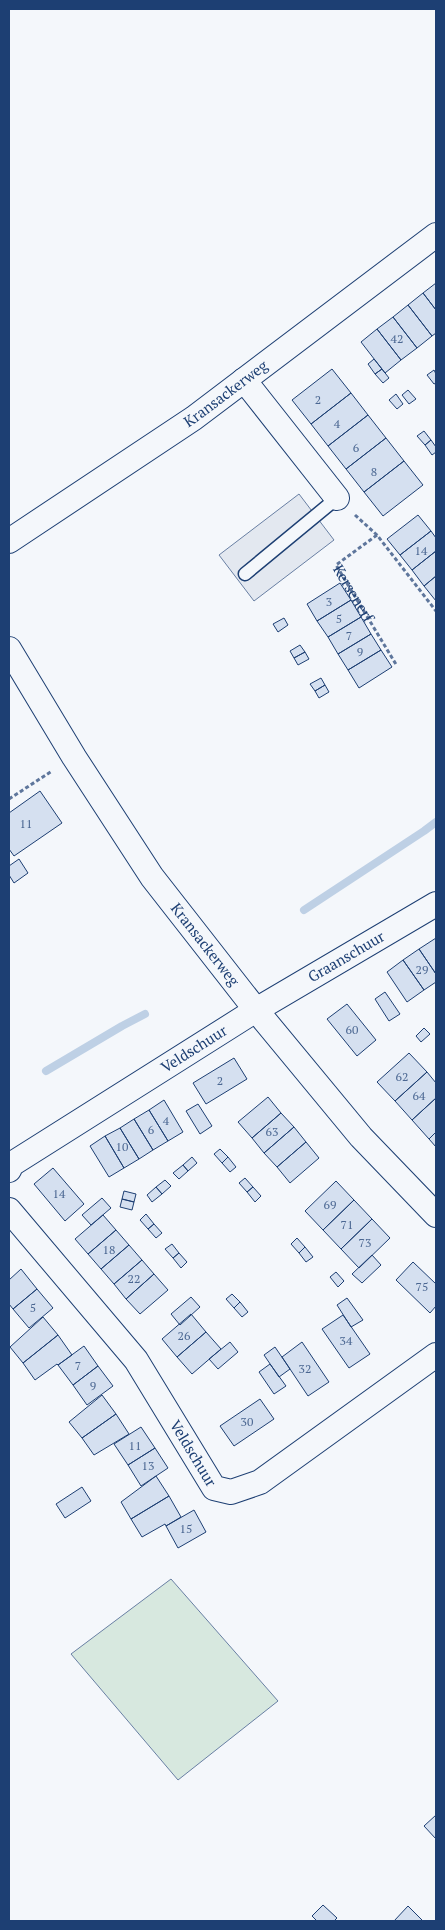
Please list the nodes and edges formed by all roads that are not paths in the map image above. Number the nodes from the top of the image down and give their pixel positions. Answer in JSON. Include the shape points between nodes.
{"nodes":[{"id":1,"x":436,"y":235,"type":"edge"},
{"id":2,"x":244,"y":380,"type":"junction"},
{"id":3,"x":337,"y":498,"type":"joint"},
{"id":4,"x":9,"y":541,"type":"edge"},
{"id":5,"x":245,"y":574,"type":"dead end"},
{"id":6,"x":9,"y":649,"type":"edge"},
{"id":7,"x":436,"y":904,"type":"edge"},
{"id":8,"x":256,"y":1010,"type":"junction"},
{"id":9,"x":9,"y":1170,"type":"edge"},
{"id":10,"x":9,"y":1210,"type":"edge"},
{"id":11,"x":436,"y":1215,"type":"edge"},
{"id":12,"x":436,"y":1355,"type":"edge"}],
"edges":[{"from":1,"to":2,"type":"street","name":"Kransackerweg"},
{"from":2,"to":3,"type":"street"},
{"from":2,"to":4,"type":"street","name":"Kransackerweg","via":[[194,418]]},
{"from":3,"to":5,"type":"lane"},
{"from":6,"to":8,"type":"street","name":"Kransackerweg","via":[[152,877]]},
{"from":7,"to":8,"type":"street","name":"Graanschuur"},
{"from":8,"to":9,"type":"street","name":"Veldschuur","via":[[12,1164]]},
{"from":8,"to":11,"type":"street","name":"Kransackerweg","via":[[361,1137]]},
{"from":10,"to":12,"type":"street","name":"Veldschuur","via":[[136,1360],[214,1488],[231,1492],[260,1482]]}]}
